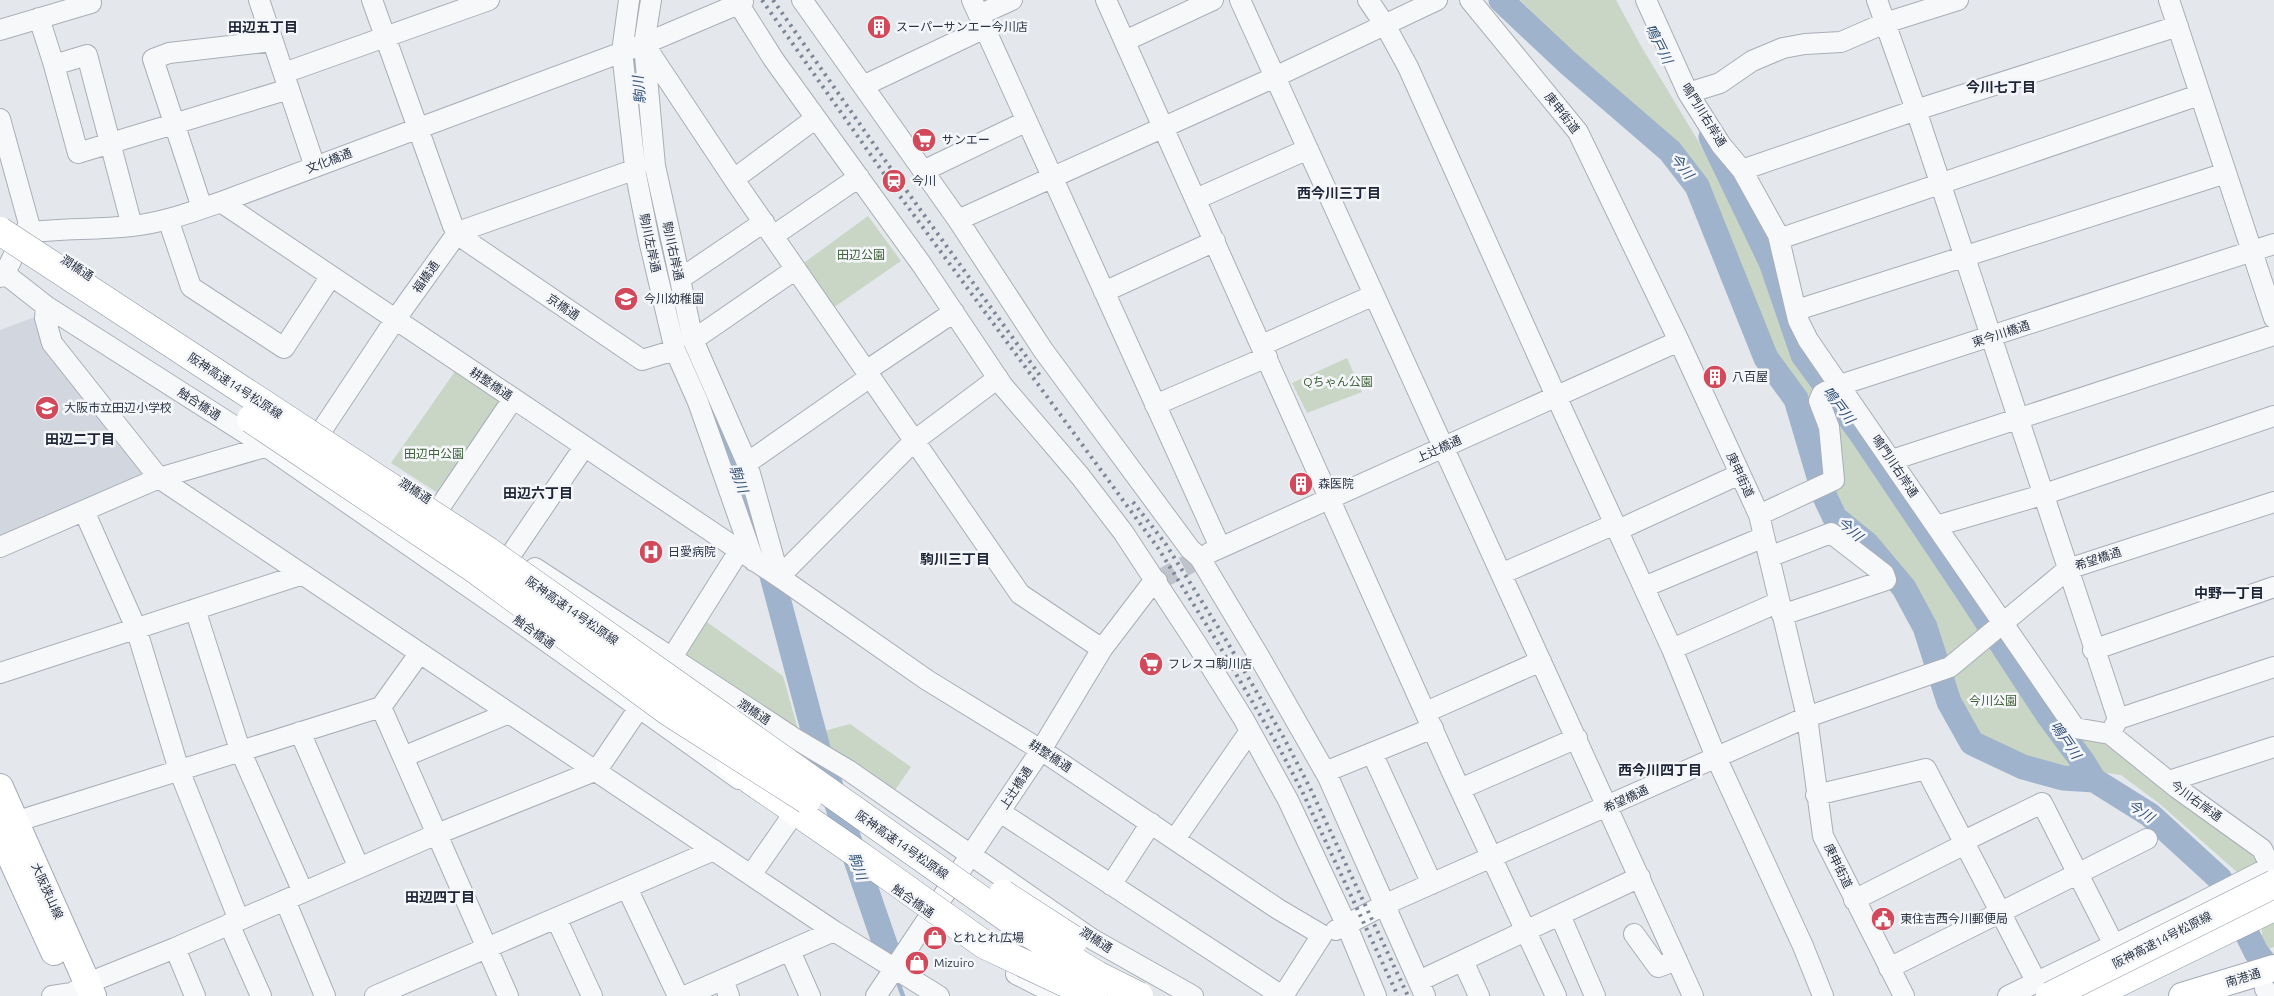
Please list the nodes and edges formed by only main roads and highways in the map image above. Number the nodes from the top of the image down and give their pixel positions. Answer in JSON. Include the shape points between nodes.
{"nodes":[{"id":1,"x":12,"y":232,"type":"edge"},
{"id":2,"x":1,"y":269,"type":"edge"},
{"id":3,"x":669,"y":712,"type":"junction"},
{"id":4,"x":817,"y":785,"type":"junction"},
{"id":5,"x":0,"y":787,"type":"edge"},
{"id":6,"x":5,"y":827,"type":"edge"},
{"id":7,"x":2273,"y":872,"type":"edge"},
{"id":8,"x":2274,"y":907,"type":"edge"},
{"id":9,"x":2266,"y":985,"type":"edge"},
{"id":10,"x":2043,"y":989,"type":"edge"},
{"id":11,"x":76,"y":993,"type":"edge"},
{"id":12,"x":1094,"y":996,"type":"edge"},
{"id":13,"x":1105,"y":996,"type":"edge"},
{"id":14,"x":1139,"y":996,"type":"edge"},
{"id":15,"x":1162,"y":996,"type":"edge"},
{"id":16,"x":2091,"y":996,"type":"edge"},
{"id":17,"x":2182,"y":996,"type":"edge"}],
"edges":[{"from":1,"to":4,"type":"highway","name":"阪神高速14号松原線","bridge":true,"via":[[488,551]]},
{"from":2,"to":3,"type":"highway","name":"阪神高速14号松原線","bridge":true,"via":[[168,362],[476,570]]},
{"from":3,"to":12,"type":"highway","bridge":true,"via":[[749,778],[985,945]]},
{"from":3,"to":13,"type":"highway","name":"阪神高速14号松原線","bridge":true,"via":[[871,841],[1045,962]]},
{"from":4,"to":14,"type":"highway","name":"阪神高速14号松原線","bridge":true,"via":[[1027,932],[1097,975]]},
{"from":4,"to":15,"type":"highway","bridge":true,"via":[[899,824]]},
{"from":5,"to":6,"type":"main road","name":"大阪狭山線"},
{"from":6,"to":11,"type":"main road","name":"大阪狭山線"},
{"from":7,"to":10,"type":"highway","name":"阪神高速14号松原線","bridge":true},
{"from":8,"to":16,"type":"highway","name":"阪神高速14号松原線"},
{"from":9,"to":17,"type":"main road","name":"南港通"}]}
